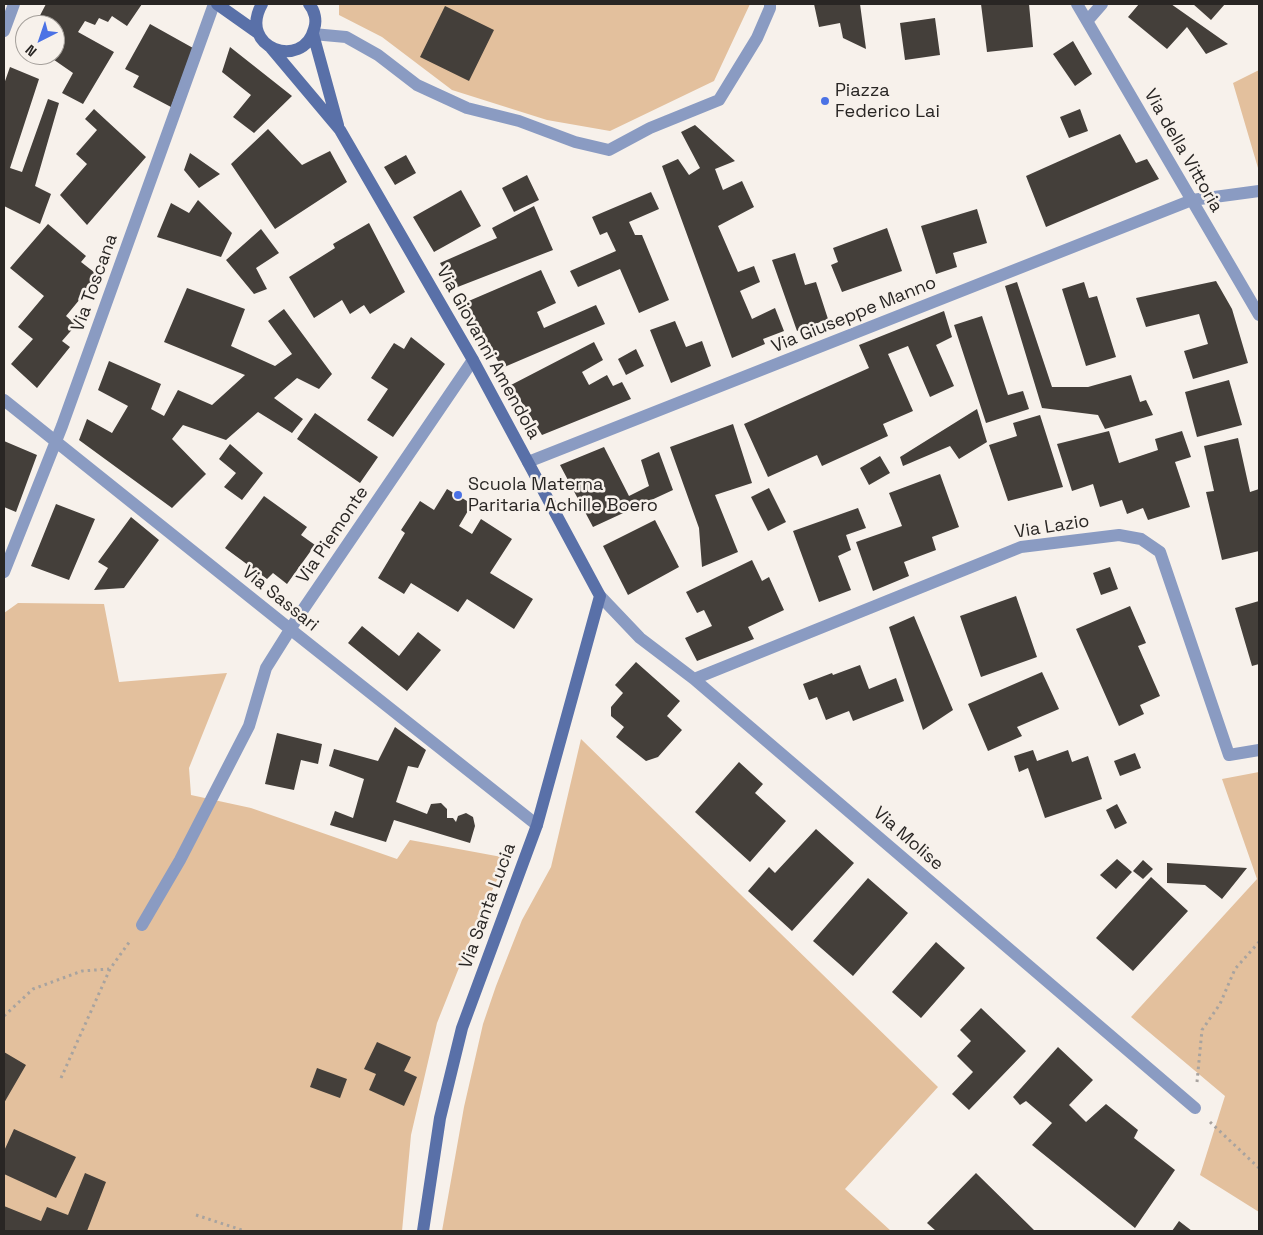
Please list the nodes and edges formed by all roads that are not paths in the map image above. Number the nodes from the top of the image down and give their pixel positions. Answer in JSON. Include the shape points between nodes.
{"nodes":[{"id":1,"x":14,"y":4,"type":"edge"},
{"id":2,"x":216,"y":4,"type":"edge"},
{"id":3,"x":262,"y":4,"type":"edge"},
{"id":4,"x":770,"y":4,"type":"edge"},
{"id":5,"x":1077,"y":4,"type":"edge"},
{"id":6,"x":1102,"y":4,"type":"edge"},
{"id":7,"x":313,"y":8,"type":"edge"},
{"id":8,"x":1088,"y":20,"type":"junction"},
{"id":9,"x":4,"y":30,"type":"edge"},
{"id":10,"x":258,"y":33,"type":"junction"},
{"id":11,"x":313,"y":34,"type":"junction"},
{"id":12,"x":271,"y":48,"type":"junction"},
{"id":13,"x":340,"y":130,"type":"junction"},
{"id":14,"x":1259,"y":191,"type":"edge"},
{"id":15,"x":1192,"y":200,"type":"junction"},
{"id":16,"x":1259,"y":316,"type":"edge"},
{"id":17,"x":473,"y":360,"type":"junction"},
{"id":18,"x":4,"y":400,"type":"edge"},
{"id":19,"x":56,"y":441,"type":"junction"},
{"id":20,"x":528,"y":462,"type":"junction"},
{"id":21,"x":4,"y":572,"type":"edge"},
{"id":22,"x":600,"y":596,"type":"junction"},
{"id":23,"x":290,"y":630,"type":"junction"},
{"id":24,"x":694,"y":679,"type":"junction"},
{"id":25,"x":1259,"y":750,"type":"edge"},
{"id":26,"x":536,"y":825,"type":"junction"},
{"id":27,"x":142,"y":925,"type":"road end"},
{"id":28,"x":1195,"y":1108,"type":"road end"},
{"id":29,"x":423,"y":1231,"type":"edge"}],
"edges":[{"from":1,"to":9,"type":"street"},
{"from":2,"to":10,"type":"street"},
{"from":2,"to":19,"type":"street","name":"Via Toscana"},
{"from":3,"to":10,"type":"street","via":[[257,14]]},
{"from":4,"to":11,"type":"street","via":[[757,38],[719,100],[650,128],[609,150],[467,108],[417,85],[346,37]]},
{"from":5,"to":8,"type":"street","name":"Via della Vittoria"},
{"from":6,"to":8,"type":"street"},
{"from":7,"to":11,"type":"street","via":[[316,25]]},
{"from":8,"to":15,"type":"street","name":"Via della Vittoria"},
{"from":10,"to":12,"type":"street","name":"Via Giovanni Amendola"},
{"from":11,"to":12,"type":"street","via":[[308,42],[291,51]]},
{"from":11,"to":13,"type":"street","name":"Via Giovanni Amendola"},
{"from":12,"to":13,"type":"street","name":"Via Giovanni Amendola"},
{"from":13,"to":17,"type":"street","name":"Via Giovanni Amendola"},
{"from":14,"to":15,"type":"street","name":"Via Giuseppe Manno"},
{"from":15,"to":16,"type":"street","name":"Via della Vittoria"},
{"from":15,"to":20,"type":"street","name":"Via Giuseppe Manno"},
{"from":17,"to":20,"type":"street","name":"Via Giovanni Amendola"},
{"from":17,"to":23,"type":"street","name":"Via Piemonte"},
{"from":18,"to":19,"type":"street","name":"Via Sassari"},
{"from":19,"to":21,"type":"street","name":"Via Toscana"},
{"from":19,"to":23,"type":"street","name":"Via Sassari"},
{"from":20,"to":22,"type":"street","name":"Via Giovanni Amendola"},
{"from":22,"to":24,"type":"street","name":"Via Molise","via":[[640,638]]},
{"from":22,"to":26,"type":"street","name":"Via Santa Lucia"},
{"from":23,"to":26,"type":"street","name":"Via Sassari"},
{"from":23,"to":27,"type":"street","name":"Via Piemonte","via":[[266,668],[249,726],[180,860]]},
{"from":24,"to":25,"type":"street","name":"Via Lazio","via":[[1021,547],[1119,535],[1142,539],[1160,552],[1229,755]]},
{"from":24,"to":28,"type":"street","name":"Via Molise"},
{"from":26,"to":29,"type":"street","name":"Via Santa Lucia","via":[[462,1028],[440,1118]]}]}
